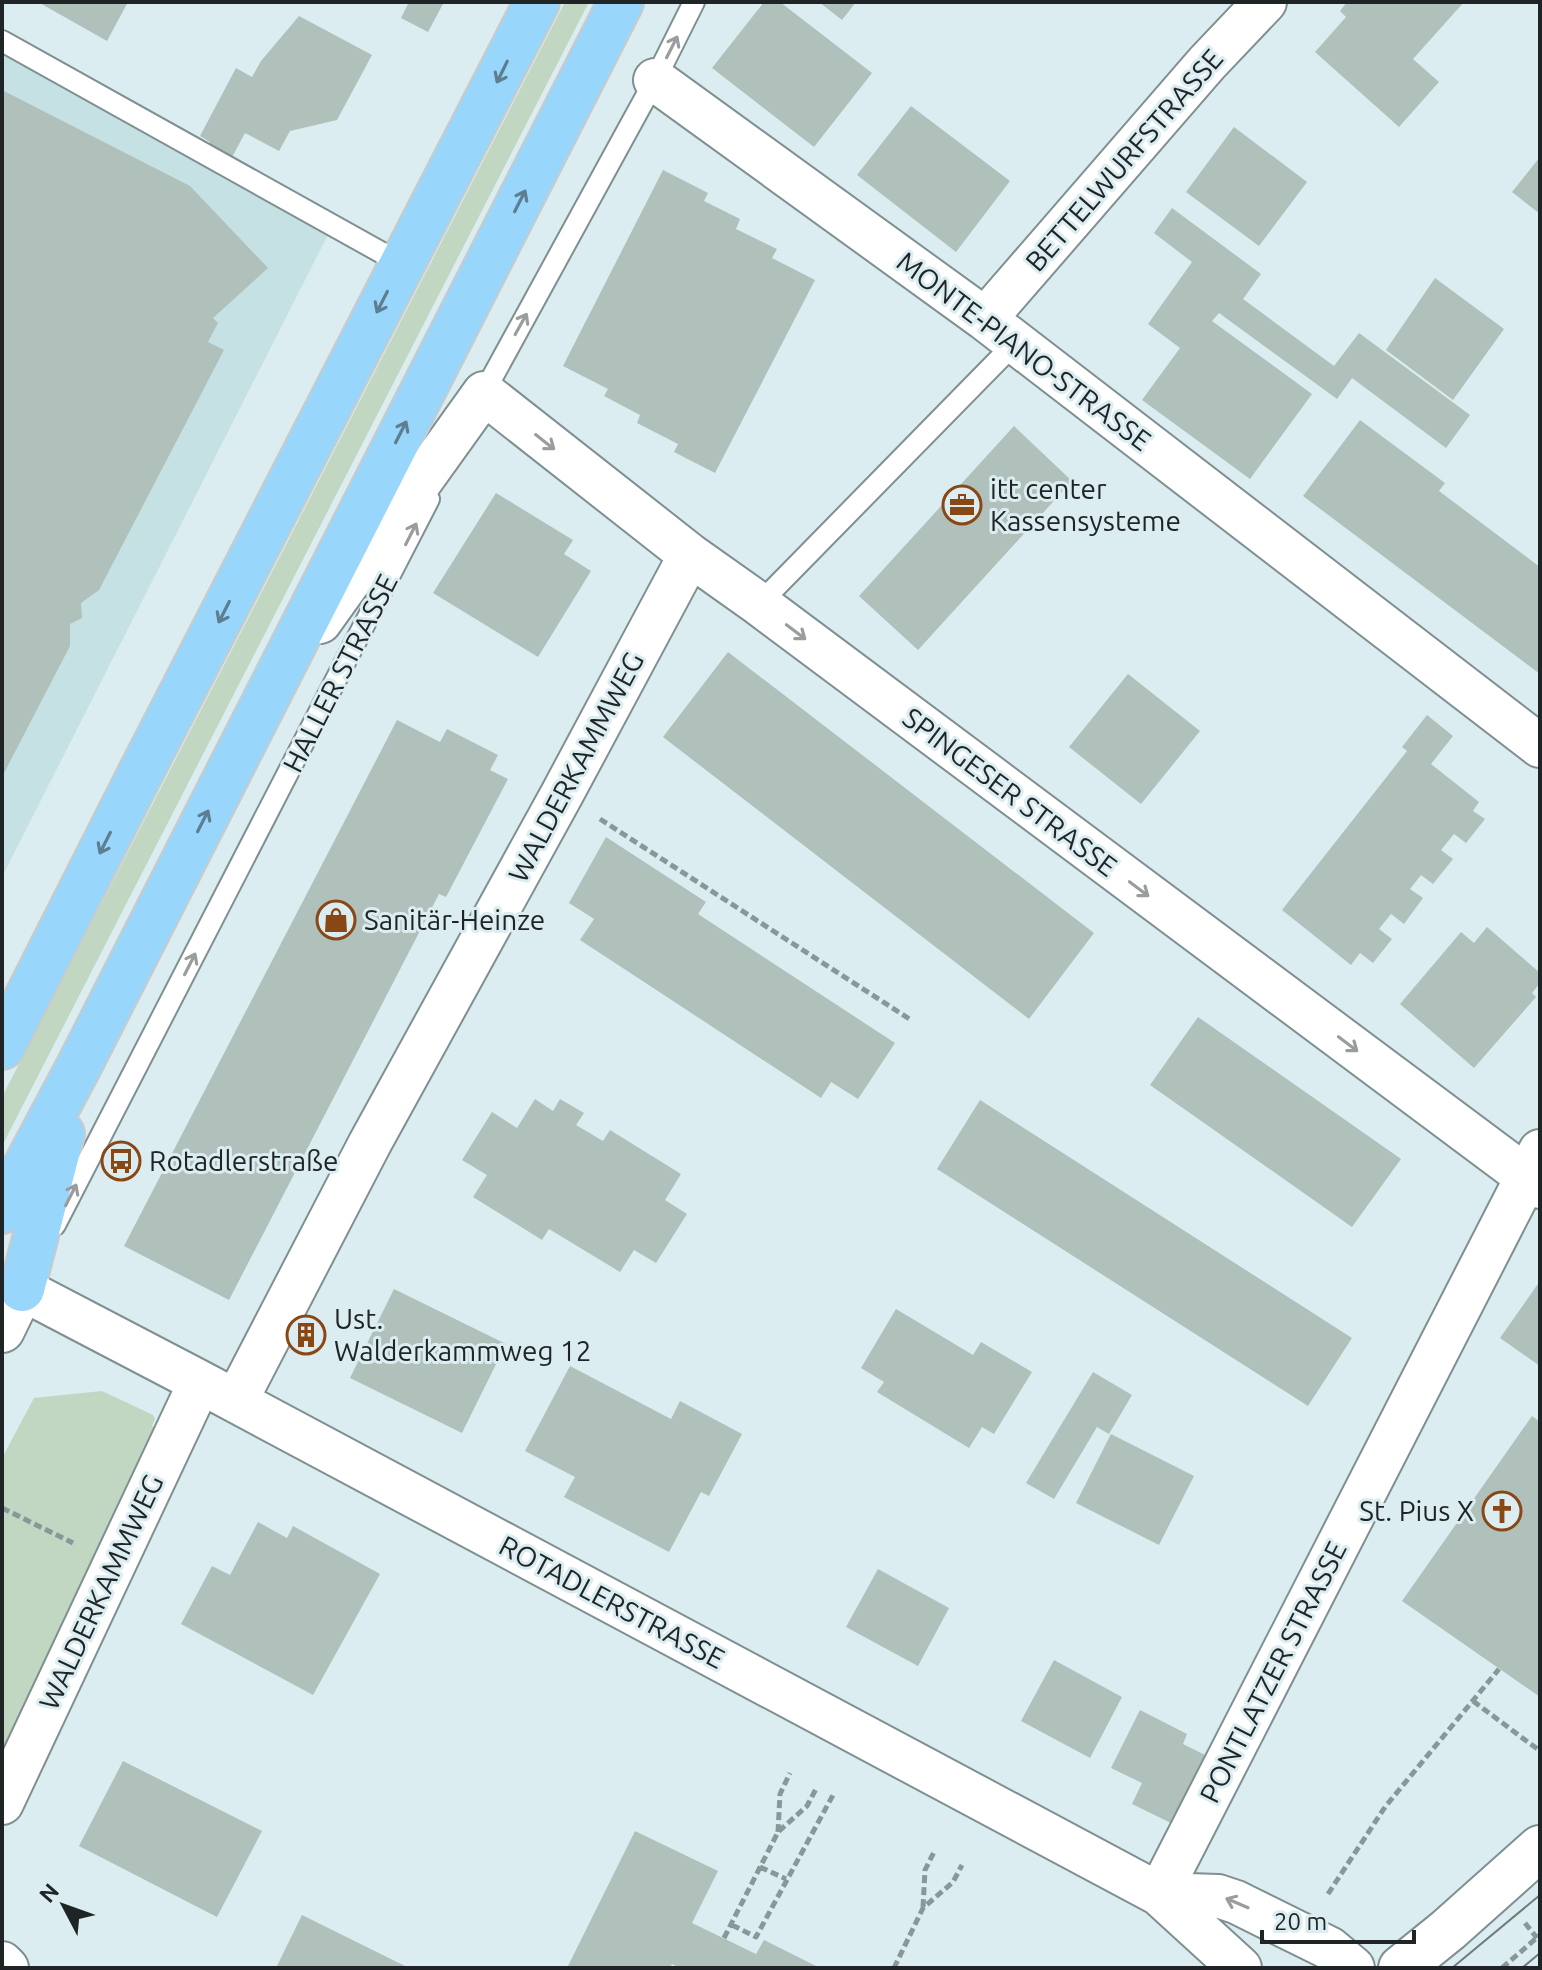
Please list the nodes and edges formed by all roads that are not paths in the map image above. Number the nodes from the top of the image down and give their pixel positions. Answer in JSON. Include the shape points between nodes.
{"nodes":[{"id":1,"x":537,"y":2,"type":"edge"},
{"id":2,"x":621,"y":2,"type":"edge"},
{"id":3,"x":694,"y":2,"type":"edge"},
{"id":4,"x":1265,"y":2,"type":"edge"},
{"id":5,"x":2,"y":41,"type":"edge"},
{"id":6,"x":655,"y":80,"type":"junction"},
{"id":7,"x":402,"y":264,"type":"junction"},
{"id":8,"x":1000,"y":331,"type":"junction"},
{"id":9,"x":484,"y":393,"type":"junction"},
{"id":10,"x":690,"y":555,"type":"junction"},
{"id":11,"x":759,"y":604,"type":"junction"},
{"id":12,"x":264,"y":701,"type":"junction"},
{"id":13,"x":1540,"y":746,"type":"edge"},
{"id":14,"x":2,"y":1047,"type":"edge"},
{"id":15,"x":79,"y":1066,"type":"junction"},
{"id":16,"x":1536,"y":1172,"type":"edge"},
{"id":17,"x":2,"y":1211,"type":"edge"},
{"id":18,"x":12,"y":1298,"type":"edge"},
{"id":19,"x":2,"y":1330,"type":"edge"},
{"id":20,"x":200,"y":1382,"type":"junction"},
{"id":21,"x":236,"y":1401,"type":"junction"},
{"id":22,"x":2,"y":1803,"type":"edge"},
{"id":23,"x":1540,"y":1848,"type":"edge"},
{"id":24,"x":1159,"y":1894,"type":"junction"},
{"id":25,"x":1193,"y":1925,"type":"junction"},
{"id":26,"x":2,"y":1963,"type":"edge"},
{"id":27,"x":7,"y":1968,"type":"edge"},
{"id":28,"x":1208,"y":1968,"type":"edge"},
{"id":29,"x":1240,"y":1968,"type":"edge"},
{"id":30,"x":1353,"y":1968,"type":"edge"},
{"id":31,"x":1401,"y":1968,"type":"edge"}],
"edges":[{"from":1,"to":7,"type":"main road","one_way":true},
{"from":12,"to":2,"type":"main road","name":"HALLER STRASSE","one_way":true},
{"from":6,"to":3,"type":"lane","one_way":true},
{"from":4,"to":8,"type":"street","name":"BETTELWURFSTRASSE","via":[[1207,63]]},
{"from":5,"to":7,"type":"lane"},
{"from":6,"to":8,"type":"street","name":"MONTE-PIANO-STRASSE"},
{"from":9,"to":6,"type":"lane","one_way":true},
{"from":7,"to":14,"type":"main road","one_way":true},
{"from":8,"to":11,"type":"lane"},
{"from":8,"to":13,"type":"street","name":"MONTE-PIANO-STRASSE"},
{"from":9,"to":10,"type":"street","name":"SPINGESER STRASSE","one_way":true},
{"from":9,"to":12,"type":"street","name":"HALLER STRASSE"},
{"from":18,"to":9,"type":"lane","name":"HALLER STRASSE","one_way":true},
{"from":10,"to":11,"type":"street","name":"SPINGESER STRASSE"},
{"from":10,"to":21,"type":"street","name":"WALDERKAMMWEG"},
{"from":11,"to":16,"type":"street","name":"SPINGESER STRASSE","one_way":true},
{"from":15,"to":12,"type":"main road","name":"HALLER STRASSE","one_way":true},
{"from":15,"to":17,"type":"main road","name":"HALLER STRASSE"},
{"from":15,"to":18,"type":"main road"},
{"from":16,"to":24,"type":"street","name":"PONTLATZER STRASSE"},
{"from":18,"to":19,"type":"street","name":"HALLER STRASSE"},
{"from":18,"to":20,"type":"street","name":"ROTADLERSTRASSE"},
{"from":20,"to":21,"type":"street","name":"ROTADLERSTRASSE"},
{"from":20,"to":22,"type":"street","name":"WALDERKAMMWEG"},
{"from":21,"to":24,"type":"street","name":"ROTADLERSTRASSE"},
{"from":23,"to":31,"type":"street"},
{"from":24,"to":25,"type":"street","name":"ROTADLERSTRASSE"},
{"from":30,"to":24,"type":"street","name":"ROTADLERSTRASSE","one_way":true,"via":[[1329,1948],[1236,1902],[1218,1896]]},
{"from":25,"to":28,"type":"street","name":"ROTADLERSTRASSE"},
{"from":25,"to":29,"type":"street","name":"ROTADLERSTRASSE"},
{"from":26,"to":27,"type":"street"}]}
